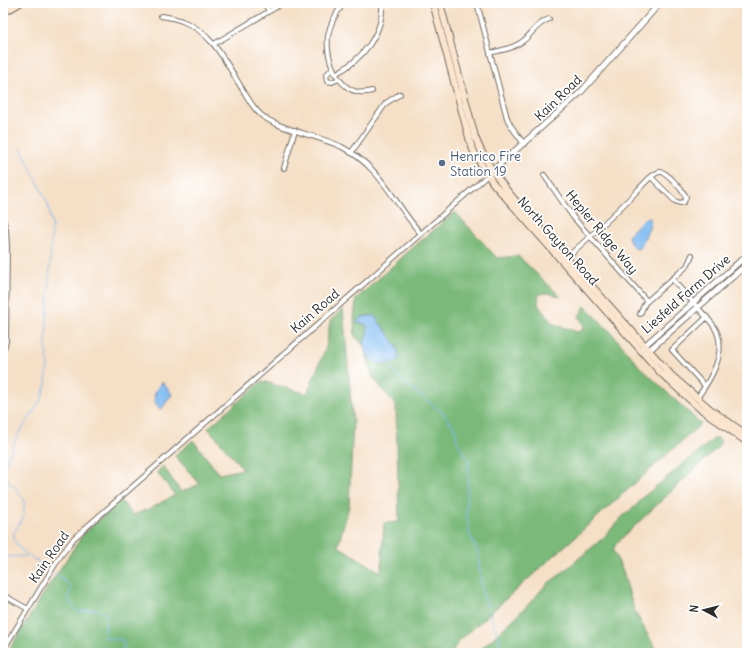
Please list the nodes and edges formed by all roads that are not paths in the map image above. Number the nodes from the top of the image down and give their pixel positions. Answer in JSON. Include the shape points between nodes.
{"nodes":[{"id":1,"x":20,"y":3,"type":"edge"},
{"id":2,"x":264,"y":3,"type":"edge"},
{"id":3,"x":282,"y":3,"type":"edge"},
{"id":4,"x":337,"y":3,"type":"edge"},
{"id":5,"x":344,"y":3,"type":"edge"},
{"id":6,"x":382,"y":3,"type":"edge"},
{"id":7,"x":433,"y":3,"type":"edge"},
{"id":8,"x":440,"y":3,"type":"edge"},
{"id":9,"x":477,"y":3,"type":"edge"},
{"id":10,"x":660,"y":3,"type":"edge"},
{"id":11,"x":341,"y":7,"type":"junction"},
{"id":12,"x":269,"y":11,"type":"junction"},
{"id":13,"x":3,"y":13,"type":"edge"},
{"id":14,"x":161,"y":16,"type":"dead end"},
{"id":15,"x":549,"y":19,"type":"dead end"},
{"id":16,"x":214,"y":44,"type":"junction"},
{"id":17,"x":490,"y":53,"type":"junction"},
{"id":18,"x":332,"y":68,"type":"junction"},
{"id":19,"x":335,"y":74,"type":"junction"},
{"id":20,"x":340,"y":80,"type":"junction"},
{"id":21,"x":372,"y":91,"type":"dead end"},
{"id":22,"x":400,"y":94,"type":"dead end"},
{"id":23,"x":295,"y":130,"type":"junction"},
{"id":24,"x":524,"y":144,"type":"junction"},
{"id":25,"x":351,"y":153,"type":"junction"},
{"id":26,"x":284,"y":168,"type":"dead end"},
{"id":27,"x":490,"y":173,"type":"junction"},
{"id":28,"x":544,"y":175,"type":"dead end"},
{"id":29,"x":651,"y":177,"type":"junction"},
{"id":30,"x":3,"y":218,"type":"edge"},
{"id":31,"x":421,"y":234,"type":"junction"},
{"id":32,"x":590,"y":236,"type":"junction"},
{"id":33,"x":692,"y":255,"type":"dead end"},
{"id":34,"x":747,"y":255,"type":"edge"},
{"id":35,"x":566,"y":258,"type":"junction"},
{"id":36,"x":747,"y":264,"type":"edge"},
{"id":37,"x":5,"y":278,"type":"edge"},
{"id":38,"x":672,"y":279,"type":"junction"},
{"id":39,"x":647,"y":301,"type":"junction"},
{"id":40,"x":693,"y":303,"type":"junction"},
{"id":41,"x":698,"y":308,"type":"junction"},
{"id":42,"x":640,"y":314,"type":"dead end"},
{"id":43,"x":707,"y":318,"type":"junction"},
{"id":44,"x":644,"y":350,"type":"junction"},
{"id":45,"x":3,"y":352,"type":"edge"},
{"id":46,"x":705,"y":386,"type":"junction"},
{"id":47,"x":697,"y":398,"type":"junction"},
{"id":48,"x":747,"y":435,"type":"edge"},
{"id":49,"x":747,"y":442,"type":"edge"},
{"id":50,"x":3,"y":595,"type":"edge"},
{"id":51,"x":28,"y":609,"type":"junction"},
{"id":52,"x":3,"y":650,"type":"edge"}],
"edges":[{"from":1,"to":13,"type":"main road"},
{"from":2,"to":12,"type":"street"},
{"from":3,"to":12,"type":"street"},
{"from":4,"to":11,"type":"street"},
{"from":5,"to":11,"type":"street"},
{"from":6,"to":19,"type":"street","via":[[381,19],[370,45],[360,57]]},
{"from":7,"to":27,"type":"main road","name":"North Gayton Road","via":[[467,132],[476,156]]},
{"from":8,"to":27,"type":"main road","name":"North Gayton Road","via":[[473,131]]},
{"from":9,"to":17,"type":"street"},
{"from":10,"to":24,"type":"street","name":"Kain Road","via":[[581,92]]},
{"from":11,"to":18,"type":"street","via":[[331,23],[328,36]]},
{"from":12,"to":16,"type":"street"},
{"from":14,"to":16,"type":"street","via":[[181,20],[197,28]]},
{"from":15,"to":17,"type":"street","via":[[539,24],[516,45]]},
{"from":16,"to":23,"type":"street","via":[[255,109],[272,122]]},
{"from":17,"to":24,"type":"street","via":[[507,118]]},
{"from":18,"to":19,"type":"street"},
{"from":18,"to":20,"type":"street","via":[[326,75],[328,81]]},
{"from":19,"to":20,"type":"street"},
{"from":20,"to":21,"type":"street","via":[[356,91]]},
{"from":22,"to":25,"type":"street","via":[[386,103]]},
{"from":23,"to":25,"type":"street","via":[[330,142]]},
{"from":23,"to":26,"type":"street"},
{"from":24,"to":27,"type":"street","name":"Kain Road"},
{"from":25,"to":31,"type":"street","via":[[381,178]]},
{"from":27,"to":31,"type":"street","name":"Kain Road"},
{"from":27,"to":35,"type":"main road","name":"North Gayton Road"},
{"from":27,"to":44,"type":"main road","name":"North Gayton Road","via":[[506,199]]},
{"from":28,"to":32,"type":"street","name":"Hepler Ridge Way"},
{"from":29,"to":29,"type":"street","via":[[658,172],[665,173],[685,194],[684,202],[680,204],[675,201]]},
{"from":29,"to":32,"type":"street"},
{"from":30,"to":37,"type":"street","via":[[7,238]]},
{"from":31,"to":51,"type":"street","name":"Kain Road","via":[[78,534],[64,550]]},
{"from":32,"to":35,"type":"street"},
{"from":32,"to":39,"type":"street","name":"Hepler Ridge Way"},
{"from":33,"to":38,"type":"street","via":[[688,265]]},
{"from":34,"to":40,"type":"street","name":"Liesfeld Farm Drive"},
{"from":35,"to":44,"type":"main road","name":"North Gayton Road"},
{"from":36,"to":41,"type":"street","name":"Liesfeld Farm Drive"},
{"from":37,"to":45,"type":"street","via":[[6,341]]},
{"from":38,"to":39,"type":"street"},
{"from":38,"to":40,"type":"street"},
{"from":39,"to":42,"type":"street"},
{"from":40,"to":41,"type":"street"},
{"from":40,"to":44,"type":"street","name":"Liesfeld Farm Drive"},
{"from":41,"to":43,"type":"street"},
{"from":41,"to":44,"type":"street","name":"Liesfeld Farm Drive"},
{"from":43,"to":46,"type":"street","via":[[715,328],[719,351],[717,363]]},
{"from":43,"to":46,"type":"street","via":[[672,350]]},
{"from":44,"to":47,"type":"main road","name":"North Gayton Road"},
{"from":44,"to":49,"type":"main road","name":"North Gayton Road","via":[[660,373],[693,403]]},
{"from":46,"to":47,"type":"street"},
{"from":47,"to":48,"type":"main road","name":"North Gayton Road"},
{"from":50,"to":51,"type":"street"},
{"from":51,"to":52,"type":"street","name":"Kain Road"}]}
